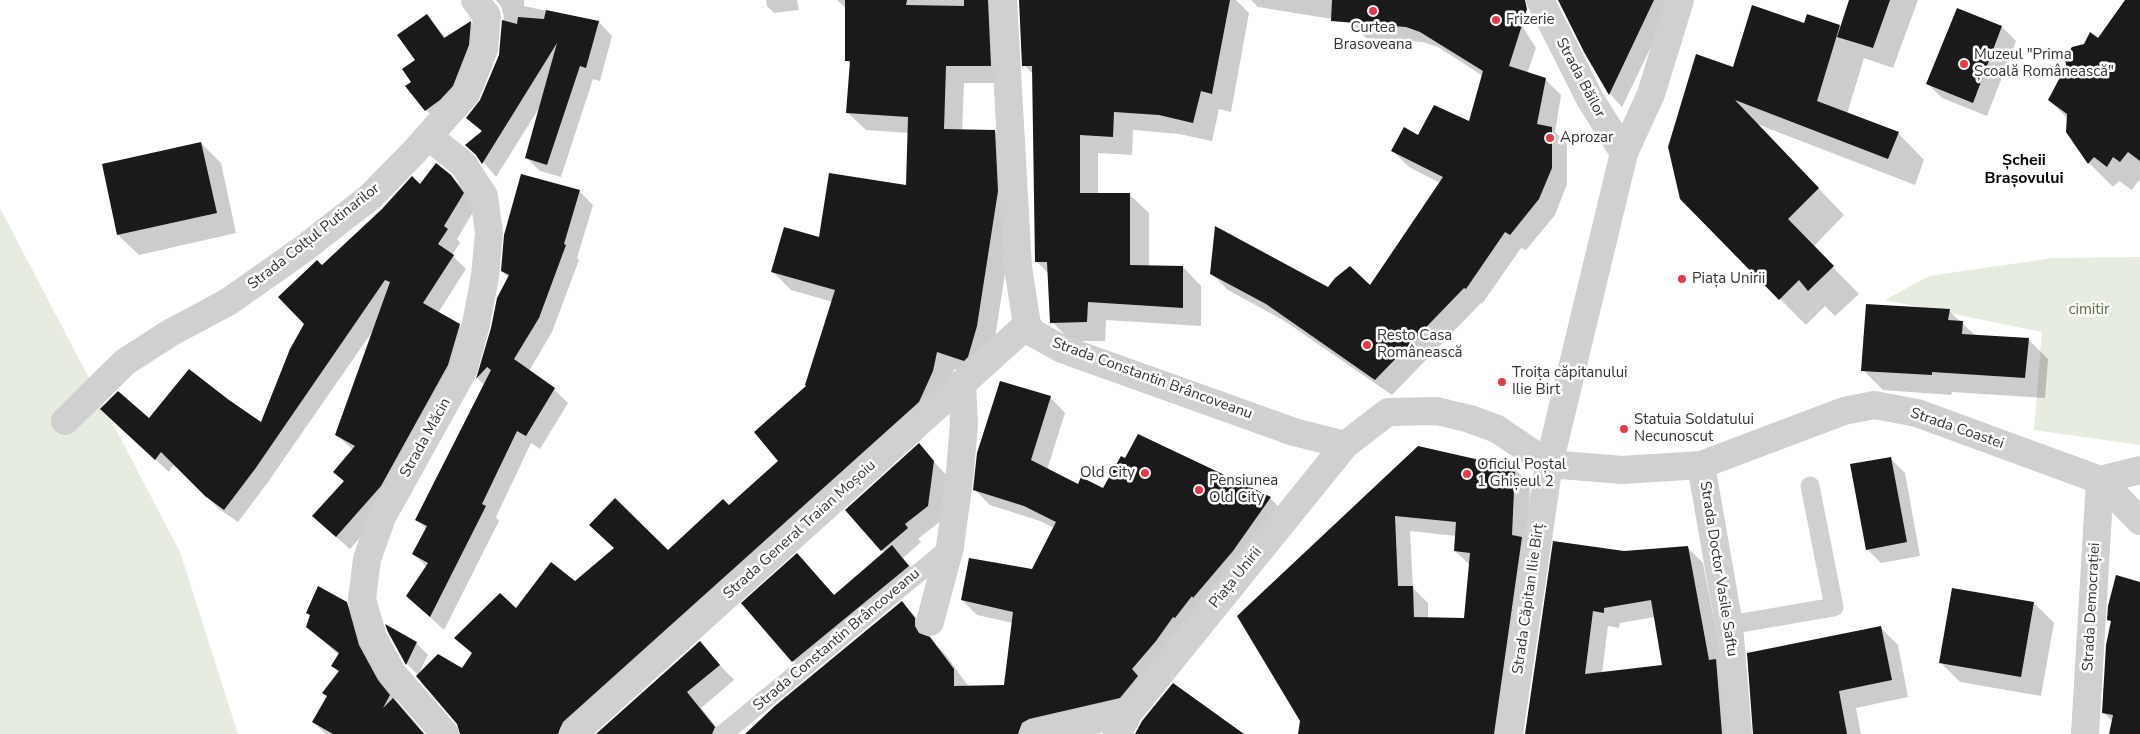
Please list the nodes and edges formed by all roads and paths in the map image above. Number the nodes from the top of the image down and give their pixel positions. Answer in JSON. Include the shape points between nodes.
{"nodes":[{"id":1,"x":474,"y":0,"type":"edge"},
{"id":2,"x":1003,"y":0,"type":"edge"},
{"id":3,"x":1540,"y":0,"type":"edge"},
{"id":4,"x":1680,"y":0,"type":"edge"},
{"id":5,"x":428,"y":137,"type":"junction"},
{"id":6,"x":1624,"y":153,"type":"junction"},
{"id":7,"x":1027,"y":325,"type":"junction"},
{"id":8,"x":962,"y":383,"type":"junction"},
{"id":9,"x":64,"y":421,"type":"dead end"},
{"id":10,"x":1345,"y":446,"type":"junction"},
{"id":11,"x":1549,"y":464,"type":"junction"},
{"id":12,"x":1701,"y":465,"type":"junction"},
{"id":13,"x":2140,"y":470,"type":"edge"},
{"id":14,"x":2100,"y":480,"type":"junction"},
{"id":15,"x":1810,"y":486,"type":"dead end"},
{"id":16,"x":2140,"y":521,"type":"edge"},
{"id":17,"x":950,"y":547,"type":"junction"},
{"id":18,"x":930,"y":622,"type":"dead end"},
{"id":19,"x":1729,"y":625,"type":"junction"},
{"id":20,"x":1123,"y":723,"type":"edge"},
{"id":21,"x":445,"y":734,"type":"edge"},
{"id":22,"x":573,"y":734,"type":"edge"},
{"id":23,"x":723,"y":734,"type":"edge"},
{"id":24,"x":1033,"y":734,"type":"edge"},
{"id":25,"x":1509,"y":734,"type":"edge"},
{"id":26,"x":1738,"y":734,"type":"edge"},
{"id":27,"x":2085,"y":734,"type":"edge"}],
"edges":[{"from":1,"to":5,"type":"street","name":"Strada Colțul Putinarilor","via":[[487,16],[484,49],[466,94]]},
{"from":2,"to":7,"type":"street","via":[[1018,267]]},
{"from":3,"to":6,"type":"street","name":"Strada Băilor","via":[[1590,99]]},
{"from":4,"to":6,"type":"street","via":[[1651,94]]},
{"from":5,"to":9,"type":"street","name":"Strada Colțul Putinarilor","via":[[362,203],[302,250],[228,302],[125,362]]},
{"from":5,"to":21,"type":"street","name":"Strada Măcin","via":[[463,164],[484,196],[489,233],[485,276],[463,371],[382,517],[367,559],[362,599],[373,638],[392,673]]},
{"from":6,"to":11,"type":"street"},
{"from":7,"to":8,"type":"street","name":"Strada General Traian Moșoiu"},
{"from":7,"to":10,"type":"street","name":"Strada Constantin Brâncoveanu","via":[[1032,333],[1062,349],[1294,432]]},
{"from":8,"to":17,"type":"street","name":"Strada Constantin Brâncoveanu","via":[[963,434]]},
{"from":8,"to":22,"type":"street","name":"Strada General Traian Moșoiu"},
{"from":10,"to":11,"type":"street","via":[[1388,412],[1437,411],[1470,418],[1497,429]]},
{"from":10,"to":20,"type":"street","name":"Piața Unirii"},
{"from":11,"to":12,"type":"street","via":[[1622,470]]},
{"from":11,"to":25,"type":"street","name":"Strada Căpitan Ilie Birț"},
{"from":12,"to":14,"type":"street","name":"Strada Coastei","via":[[1844,411],[1874,404],[1917,413]]},
{"from":12,"to":19,"type":"street","name":"Strada Doctor Vasile Saftu"},
{"from":13,"to":14,"type":"street"},
{"from":14,"to":16,"type":"street","name":"Strada Coastei"},
{"from":14,"to":27,"type":"street","name":"Strada Democrației"},
{"from":15,"to":19,"type":"lane","via":[[1834,607]]},
{"from":17,"to":18,"type":"street","name":"Strada Constantin Brâncoveanu"},
{"from":17,"to":23,"type":"lane","name":"Strada Constantin Brâncoveanu"},
{"from":19,"to":26,"type":"street","name":"Strada Doctor Vasile Saftu"},
{"from":20,"to":24,"type":"street"}]}
